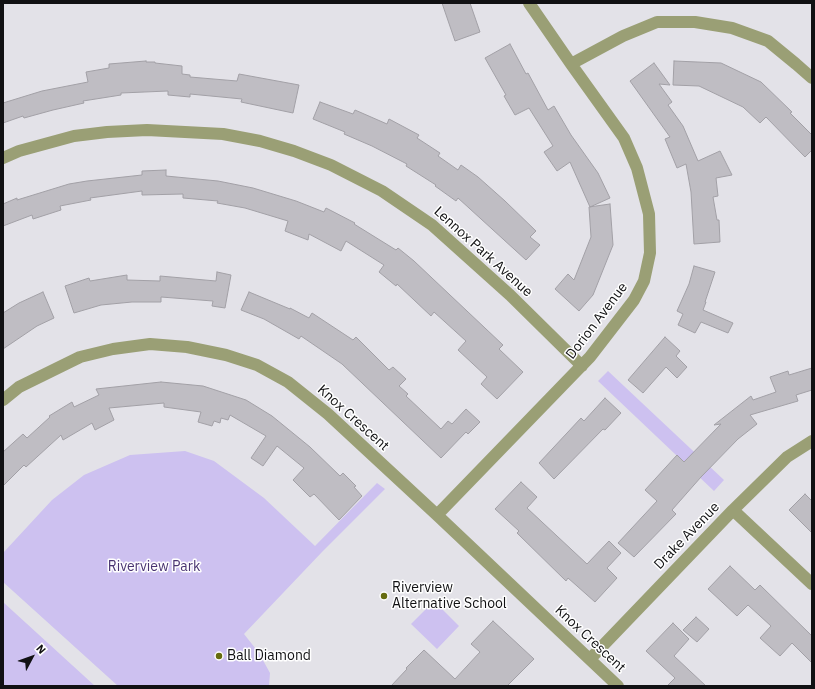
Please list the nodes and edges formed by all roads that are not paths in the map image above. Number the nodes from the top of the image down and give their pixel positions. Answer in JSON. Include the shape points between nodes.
{"nodes":[{"id":1,"x":529,"y":3,"type":"edge"},
{"id":2,"x":571,"y":64,"type":"junction"},
{"id":3,"x":812,"y":78,"type":"edge"},
{"id":4,"x":3,"y":158,"type":"edge"},
{"id":5,"x":582,"y":366,"type":"junction"},
{"id":6,"x":3,"y":400,"type":"edge"},
{"id":7,"x":812,"y":441,"type":"edge"},
{"id":8,"x":733,"y":510,"type":"junction"},
{"id":9,"x":437,"y":515,"type":"junction"},
{"id":10,"x":812,"y":584,"type":"edge"},
{"id":11,"x":590,"y":659,"type":"junction"},
{"id":12,"x":618,"y":686,"type":"edge"}],
"edges":[{"from":1,"to":2,"type":"street","name":"Dorion Avenue"},
{"from":2,"to":3,"type":"street","via":[[623,36],[657,22],[695,22],[732,28],[768,41]]},
{"from":2,"to":5,"type":"street","name":"Dorion Avenue","via":[[624,138],[637,168],[649,214],[650,252],[644,282],[634,300]]},
{"from":4,"to":5,"type":"street","name":"Lennox Park Avenue","via":[[74,136],[147,130],[223,134],[294,151],[331,165],[382,190],[432,225]]},
{"from":5,"to":9,"type":"street","name":"Dorion Avenue"},
{"from":6,"to":9,"type":"street","name":"Knox Crescent","via":[[19,387],[80,357],[113,349],[150,344],[187,347],[226,355],[257,365],[288,382],[328,414]]},
{"from":7,"to":8,"type":"street","name":"Drake Avenue","via":[[787,457]]},
{"from":8,"to":10,"type":"street"},
{"from":8,"to":11,"type":"street","name":"Drake Avenue"},
{"from":9,"to":11,"type":"street","name":"Knox Crescent"},
{"from":11,"to":12,"type":"street","name":"Knox Crescent"}]}
